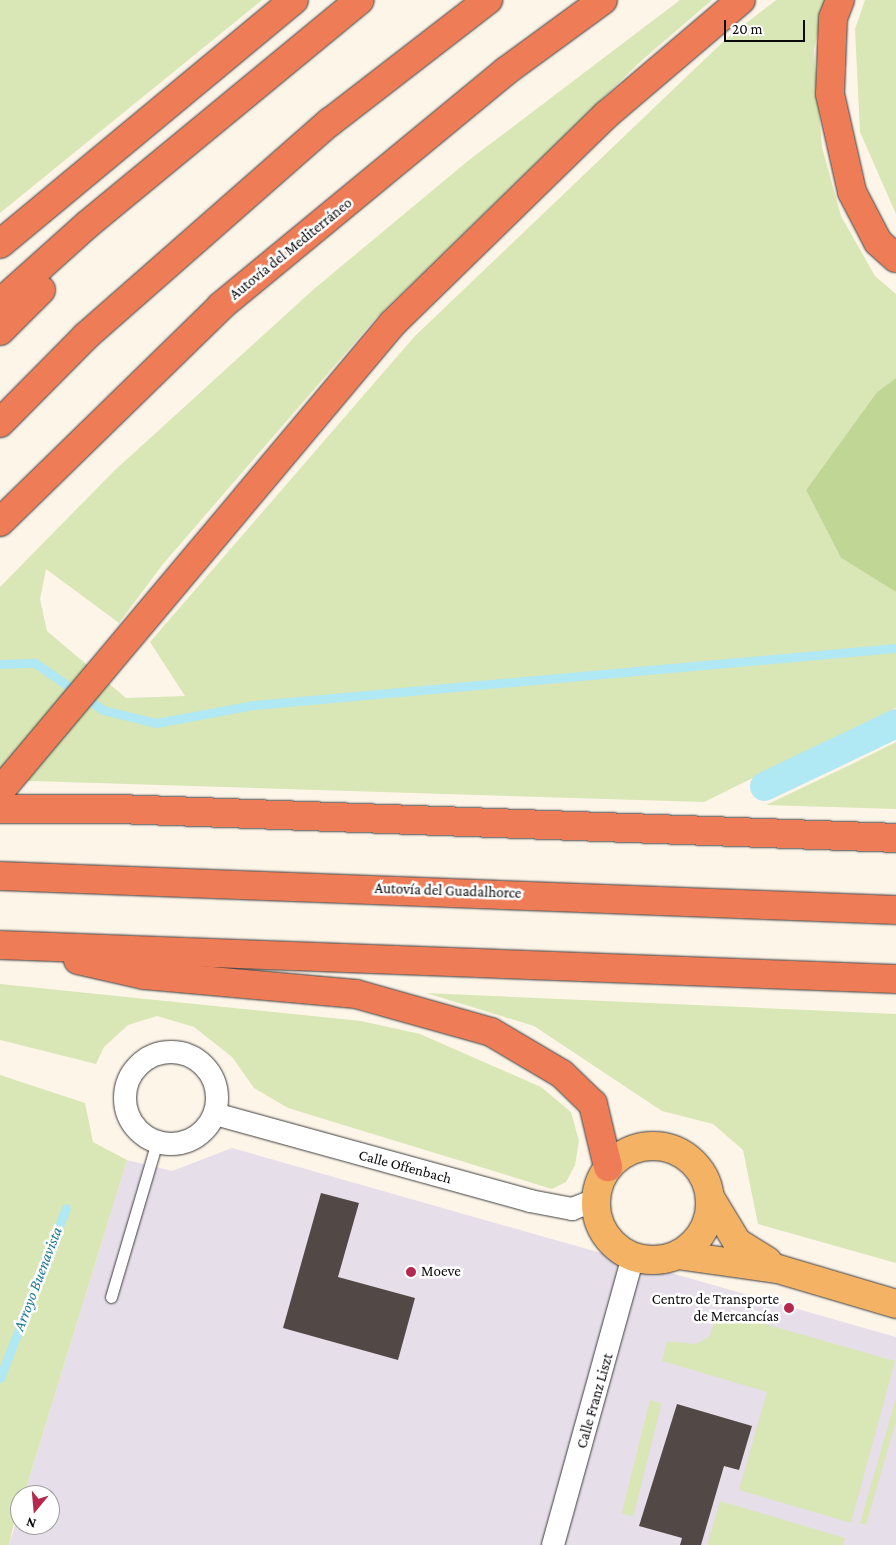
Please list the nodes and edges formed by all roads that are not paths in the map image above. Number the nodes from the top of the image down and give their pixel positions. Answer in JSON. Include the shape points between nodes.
{"nodes":[{"id":1,"x":294,"y":0,"type":"edge"},
{"id":2,"x":360,"y":0,"type":"edge"},
{"id":3,"x":488,"y":0,"type":"edge"},
{"id":4,"x":603,"y":0,"type":"edge"},
{"id":5,"x":741,"y":0,"type":"edge"},
{"id":6,"x":840,"y":0,"type":"edge"},
{"id":7,"x":189,"y":143,"type":"junction"},
{"id":8,"x":0,"y":244,"type":"edge"},
{"id":9,"x":887,"y":250,"type":"edge"},
{"id":10,"x":896,"y":270,"type":"edge"},
{"id":11,"x":0,"y":303,"type":"edge"},
{"id":12,"x":0,"y":331,"type":"edge"},
{"id":13,"x":0,"y":422,"type":"edge"},
{"id":14,"x":0,"y":522,"type":"edge"},
{"id":15,"x":0,"y":791,"type":"edge"},
{"id":16,"x":0,"y":809,"type":"edge"},
{"id":17,"x":896,"y":838,"type":"edge"},
{"id":18,"x":0,"y":876,"type":"edge"},
{"id":19,"x":896,"y":910,"type":"edge"},
{"id":20,"x":9,"y":946,"type":"edge"},
{"id":21,"x":896,"y":980,"type":"edge"},
{"id":22,"x":215,"y":1114,"type":"junction"},
{"id":23,"x":157,"y":1142,"type":"junction"},
{"id":24,"x":608,"y":1167,"type":"junction"},
{"id":25,"x":710,"y":1199,"type":"junction"},
{"id":26,"x":595,"y":1200,"type":"junction"},
{"id":27,"x":676,"y":1256,"type":"junction"},
{"id":28,"x":633,"y":1257,"type":"junction"},
{"id":29,"x":778,"y":1269,"type":"junction"},
{"id":30,"x":111,"y":1297,"type":"dead end"},
{"id":31,"x":896,"y":1304,"type":"edge"},
{"id":32,"x":553,"y":1545,"type":"edge"}],
"edges":[{"from":1,"to":8,"type":"highway"},
{"from":2,"to":7,"type":"highway"},
{"from":3,"to":13,"type":"highway","via":[[330,122],[86,336]]},
{"from":4,"to":14,"type":"highway","name":"Autovía del Mediterráneo","via":[[506,71],[221,306]]},
{"from":5,"to":15,"type":"highway","via":[[606,115],[393,324]]},
{"from":6,"to":9,"type":"highway","via":[[833,18],[830,94],[852,192]]},
{"from":7,"to":11,"type":"highway","via":[[88,224]]},
{"from":7,"to":12,"type":"highway","via":[[118,220]]},
{"from":9,"to":10,"type":"highway"},
{"from":16,"to":17,"type":"highway","via":[[138,810]]},
{"from":18,"to":19,"type":"highway","name":"Autovía del Guadalhorce"},
{"from":20,"to":21,"type":"highway"},
{"from":20,"to":24,"type":"highway","via":[[144,975],[356,994],[491,1032],[562,1074],[593,1104]]},
{"from":22,"to":23,"type":"street","via":[[198,1136],[185,1143]]},
{"from":22,"to":23,"type":"street","via":[[216,1083],[196,1058],[166,1052],[151,1056],[129,1078],[124,1093],[132,1123]]},
{"from":22,"to":26,"type":"street","name":"Calle Offenbach","via":[[530,1201],[572,1209]]},
{"from":23,"to":30,"type":"lane"},
{"from":24,"to":25,"type":"main road","via":[[623,1154],[641,1147],[680,1152],[696,1164]]},
{"from":24,"to":26,"type":"main road"},
{"from":25,"to":27,"type":"main road","via":[[703,1233]]},
{"from":25,"to":29,"type":"main road","via":[[737,1242]]},
{"from":26,"to":28,"type":"main road","via":[[596,1217],[605,1235]]},
{"from":27,"to":28,"type":"main road"},
{"from":27,"to":29,"type":"main road"},
{"from":28,"to":32,"type":"street","name":"Calle Franz Liszt"},
{"from":29,"to":31,"type":"main road"}]}
